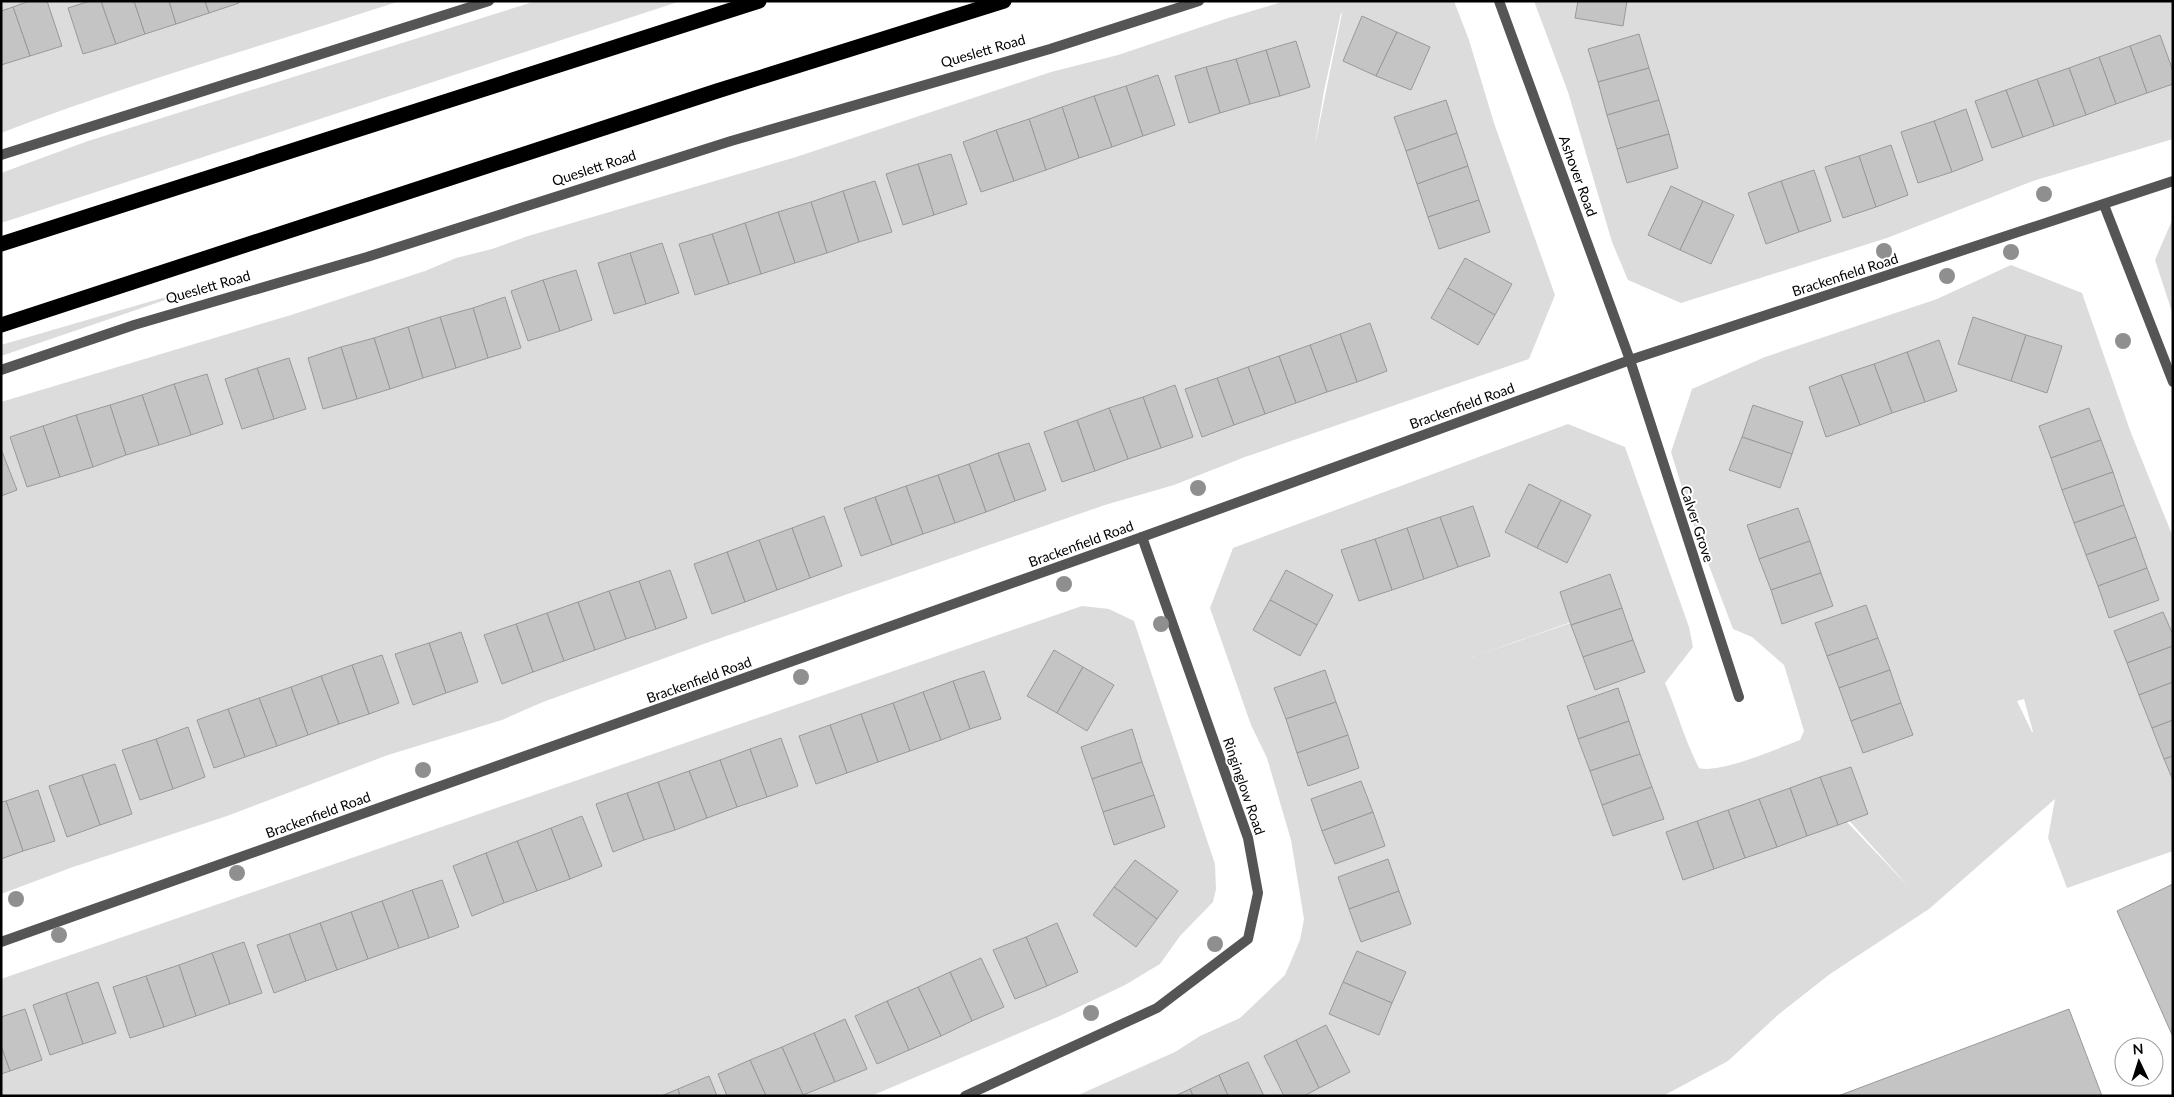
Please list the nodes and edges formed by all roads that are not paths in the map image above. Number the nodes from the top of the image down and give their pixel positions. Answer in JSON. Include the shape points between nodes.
{"nodes":[{"id":1,"x":489,"y":1,"type":"edge"},
{"id":2,"x":759,"y":1,"type":"edge"},
{"id":3,"x":1004,"y":1,"type":"edge"},
{"id":4,"x":1199,"y":1,"type":"edge"},
{"id":5,"x":1499,"y":1,"type":"edge"},
{"id":6,"x":1,"y":155,"type":"edge"},
{"id":7,"x":2173,"y":181,"type":"edge"},
{"id":8,"x":2104,"y":205,"type":"junction"},
{"id":9,"x":1,"y":244,"type":"edge"},
{"id":10,"x":1,"y":325,"type":"edge"},
{"id":11,"x":1630,"y":360,"type":"junction"},
{"id":12,"x":1,"y":370,"type":"edge"},
{"id":13,"x":2173,"y":382,"type":"edge"},
{"id":14,"x":1142,"y":537,"type":"junction"},
{"id":15,"x":1739,"y":697,"type":"dead end"},
{"id":16,"x":1,"y":942,"type":"edge"},
{"id":17,"x":965,"y":1096,"type":"edge"}],
"edges":[{"from":1,"to":6,"type":"street"},
{"from":2,"to":9,"type":"highway"},
{"from":3,"to":10,"type":"highway","name":"Queslett Road","via":[[707,94]]},
{"from":4,"to":12,"type":"street","name":"Queslett Road","via":[[731,141],[377,254],[134,325]]},
{"from":5,"to":11,"type":"street","name":"Ashover Road"},
{"from":7,"to":8,"type":"street","name":"Brackenfield Road"},
{"from":8,"to":11,"type":"street","name":"Brackenfield Road"},
{"from":8,"to":13,"type":"street"},
{"from":11,"to":14,"type":"street","name":"Brackenfield Road"},
{"from":11,"to":15,"type":"street","name":"Calver Grove"},
{"from":14,"to":16,"type":"street","name":"Brackenfield Road"},
{"from":14,"to":17,"type":"street","name":"Ringinglow Road","via":[[1248,838],[1258,893],[1248,939],[1157,1008]]}]}
